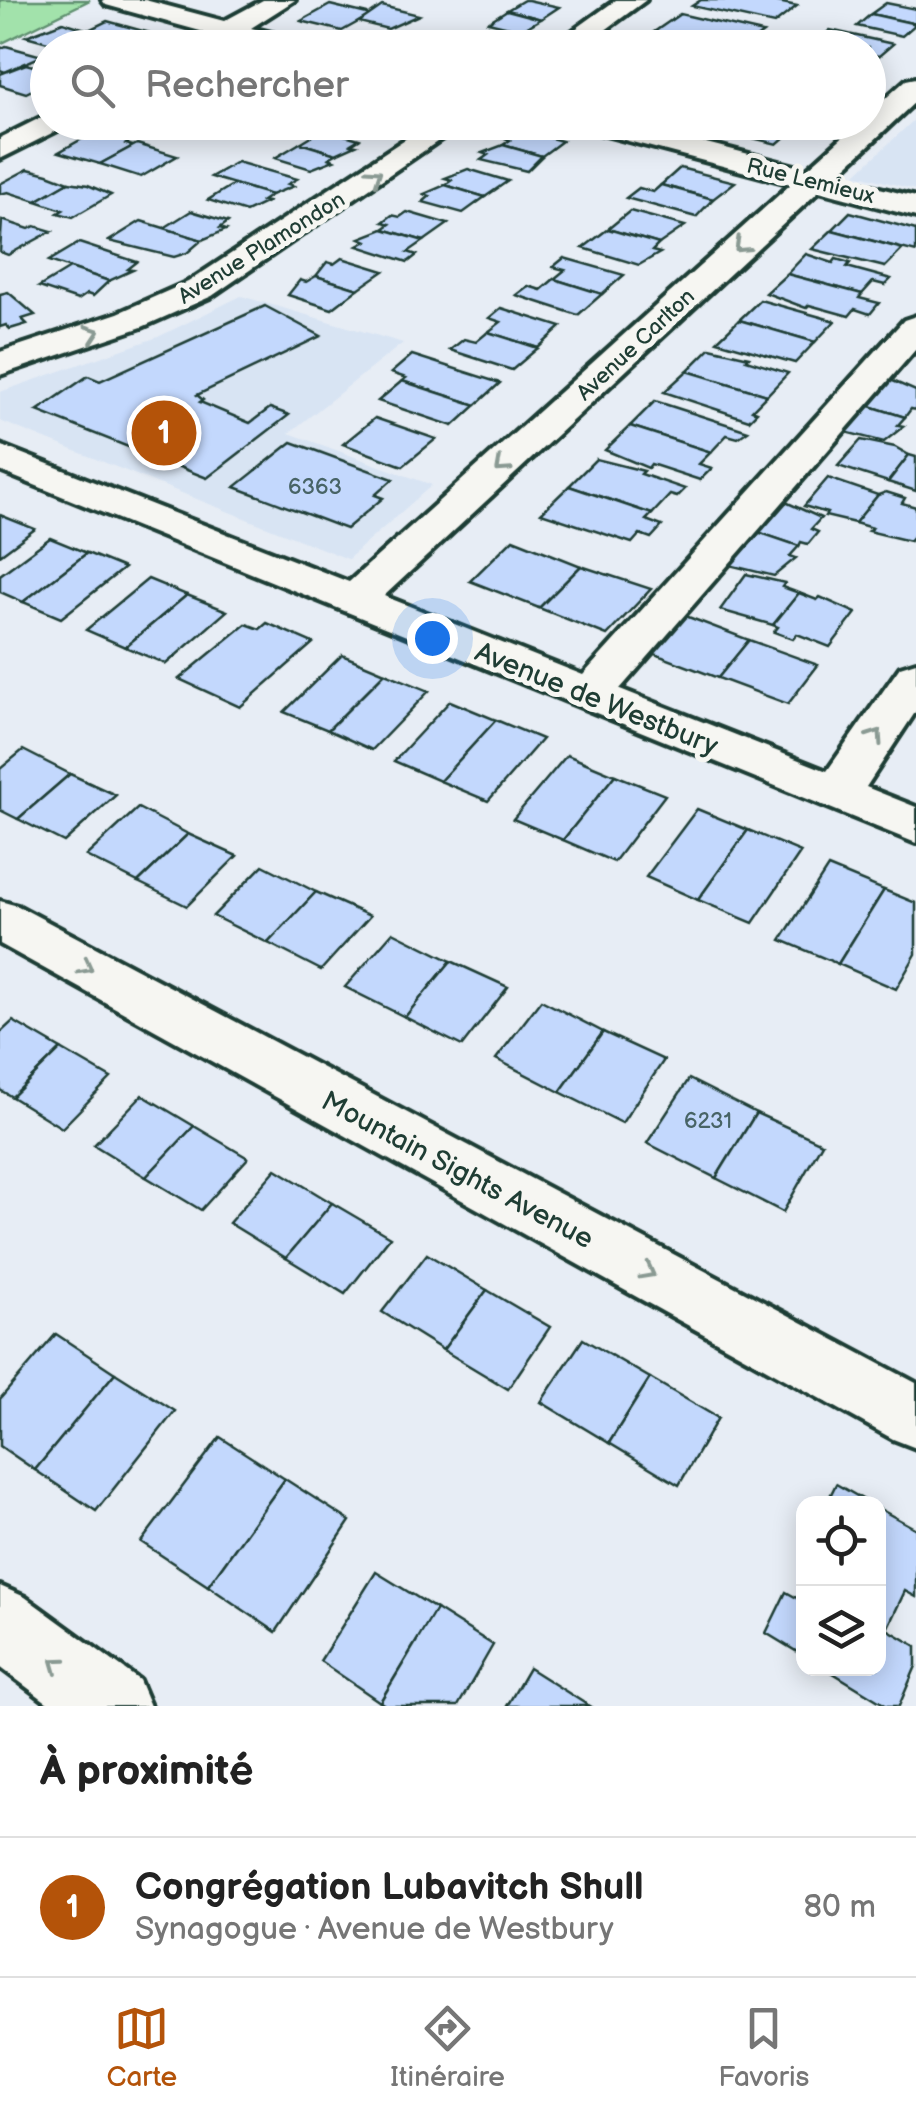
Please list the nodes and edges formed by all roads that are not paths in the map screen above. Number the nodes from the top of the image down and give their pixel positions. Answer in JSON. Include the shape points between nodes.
{"nodes":[{"id":1,"x":115,"y":0,"type":"edge"},
{"id":2,"x":282,"y":0,"type":"edge"},
{"id":3,"x":633,"y":0,"type":"edge"},
{"id":4,"x":226,"y":30,"type":"joint"},
{"id":5,"x":589,"y":30,"type":"edge"},
{"id":6,"x":916,"y":86,"type":"edge"},
{"id":7,"x":886,"y":114,"type":"edge"},
{"id":8,"x":30,"y":134,"type":"edge"},
{"id":9,"x":425,"y":140,"type":"edge"},
{"id":10,"x":657,"y":140,"type":"edge"},
{"id":11,"x":857,"y":140,"type":"edge"},
{"id":12,"x":0,"y":150,"type":"edge"},
{"id":13,"x":813,"y":181,"type":"junction"},
{"id":14,"x":916,"y":207,"type":"edge"},
{"id":15,"x":916,"y":327,"type":"edge"},
{"id":16,"x":0,"y":364,"type":"edge"},
{"id":17,"x":0,"y":457,"type":"edge"},
{"id":18,"x":354,"y":600,"type":"junction"},
{"id":19,"x":916,"y":677,"type":"edge"},
{"id":20,"x":590,"y":696,"type":"junction"},
{"id":21,"x":836,"y":795,"type":"junction"},
{"id":22,"x":916,"y":826,"type":"edge"},
{"id":23,"x":0,"y":920,"type":"edge"},
{"id":24,"x":916,"y":1417,"type":"edge"},
{"id":25,"x":0,"y":1622,"type":"edge"},
{"id":26,"x":113,"y":1706,"type":"edge"}],
"edges":[{"from":1,"to":4,"type":"street"},
{"from":2,"to":4,"type":"street"},
{"from":3,"to":5,"type":"street"},
{"from":6,"to":7,"type":"street","name":"Avenue Carlton"},
{"from":8,"to":12,"type":"street"},
{"from":16,"to":9,"type":"street","name":"Avenue Plamondon","one_way":true,"via":[[130,320],[200,288]]},
{"from":10,"to":13,"type":"street","name":"Rue Lemieux"},
{"from":11,"to":13,"type":"street","name":"Avenue Carlton"},
{"from":13,"to":14,"type":"street","name":"Rue Lemieux"},
{"from":13,"to":18,"type":"street","name":"Avenue Carlton","one_way":true},
{"from":15,"to":20,"type":"street"},
{"from":17,"to":18,"type":"street","name":"Avenue de Westbury"},
{"from":18,"to":20,"type":"street","name":"Avenue de Westbury"},
{"from":21,"to":19,"type":"street","one_way":true},
{"from":20,"to":21,"type":"street","name":"Avenue de Westbury"},
{"from":21,"to":22,"type":"street","name":"Avenue de Westbury"},
{"from":23,"to":24,"type":"street","name":"Mountain Sights Avenue","one_way":true},
{"from":26,"to":25,"type":"street","one_way":true}]}
